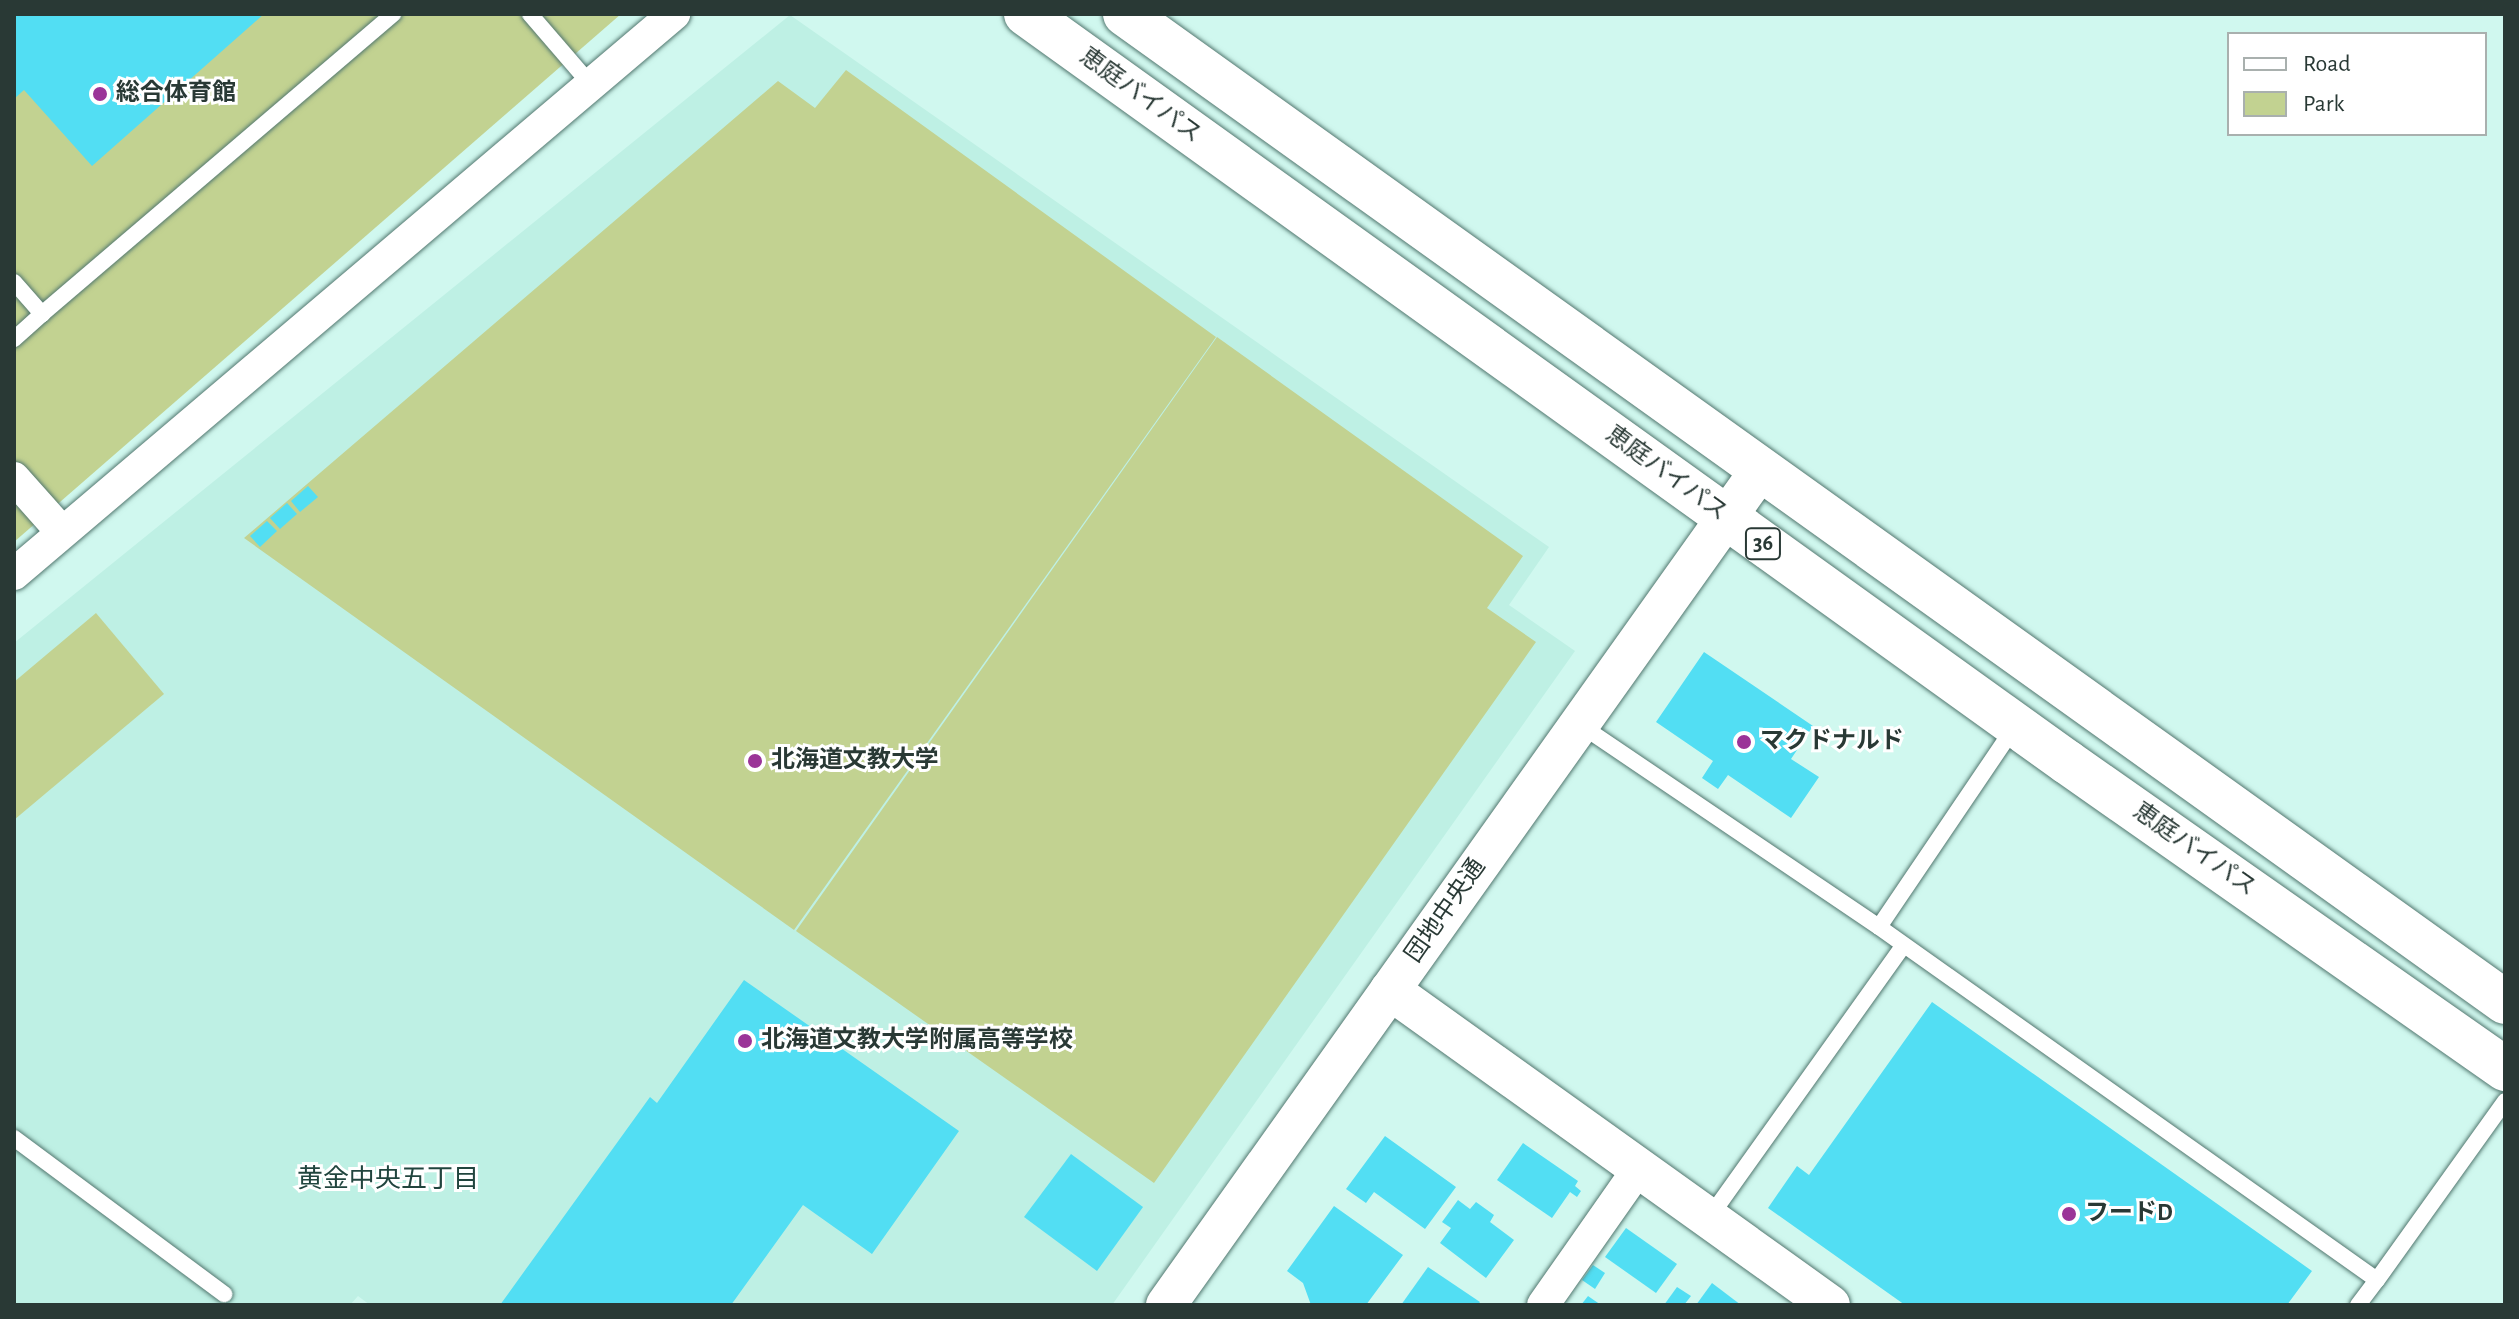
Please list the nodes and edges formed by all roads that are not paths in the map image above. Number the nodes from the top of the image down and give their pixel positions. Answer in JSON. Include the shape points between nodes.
{"nodes":[{"id":1,"x":393,"y":14,"type":"edge"},
{"id":2,"x":530,"y":14,"type":"edge"},
{"id":3,"x":674,"y":14,"type":"edge"},
{"id":4,"x":1026,"y":14,"type":"edge"},
{"id":5,"x":1125,"y":14,"type":"edge"},
{"id":6,"x":592,"y":86,"type":"junction"},
{"id":7,"x":14,"y":282,"type":"edge"},
{"id":8,"x":42,"y":314,"type":"junction"},
{"id":9,"x":14,"y":339,"type":"edge"},
{"id":10,"x":1761,"y":469,"type":"junction"},
{"id":11,"x":14,"y":478,"type":"edge"},
{"id":12,"x":1727,"y":518,"type":"junction"},
{"id":13,"x":62,"y":532,"type":"junction"},
{"id":14,"x":14,"y":574,"type":"edge"},
{"id":15,"x":1579,"y":724,"type":"junction"},
{"id":16,"x":2015,"y":725,"type":"junction"},
{"id":17,"x":1879,"y":927,"type":"junction"},
{"id":18,"x":1904,"y":945,"type":"junction"},
{"id":19,"x":1390,"y":990,"type":"junction"},
{"id":20,"x":2505,"y":1002,"type":"edge"},
{"id":21,"x":2505,"y":1069,"type":"edge"},
{"id":22,"x":2505,"y":1101,"type":"edge"},
{"id":23,"x":14,"y":1138,"type":"edge"},
{"id":24,"x":1639,"y":1168,"type":"junction"},
{"id":25,"x":1709,"y":1218,"type":"junction"},
{"id":26,"x":2377,"y":1280,"type":"junction"},
{"id":27,"x":224,"y":1294,"type":"dead end"},
{"id":28,"x":1166,"y":1305,"type":"edge"},
{"id":29,"x":1543,"y":1305,"type":"edge"},
{"id":30,"x":1830,"y":1305,"type":"edge"},
{"id":31,"x":2358,"y":1305,"type":"edge"}],
"edges":[{"from":1,"to":8,"type":"lane"},
{"from":2,"to":6,"type":"lane"},
{"from":3,"to":6,"type":"street"},
{"from":4,"to":12,"type":"highway","name":"恵庭バイパス","number":"36"},
{"from":5,"to":10,"type":"highway","number":"36"},
{"from":6,"to":13,"type":"street"},
{"from":7,"to":8,"type":"lane"},
{"from":8,"to":9,"type":"lane"},
{"from":10,"to":12,"type":"street","name":"団地中央通"},
{"from":10,"to":20,"type":"highway","number":"36"},
{"from":11,"to":13,"type":"street"},
{"from":12,"to":15,"type":"street","name":"団地中央通"},
{"from":12,"to":16,"type":"highway","name":"恵庭バイパス","number":"36"},
{"from":13,"to":14,"type":"street"},
{"from":15,"to":17,"type":"lane"},
{"from":15,"to":19,"type":"street","name":"団地中央通"},
{"from":16,"to":17,"type":"lane"},
{"from":16,"to":21,"type":"highway","name":"恵庭バイパス","number":"36"},
{"from":17,"to":18,"type":"lane"},
{"from":18,"to":25,"type":"lane"},
{"from":18,"to":26,"type":"lane"},
{"from":19,"to":24,"type":"street"},
{"from":19,"to":28,"type":"street","name":"団地中央通"},
{"from":22,"to":26,"type":"lane"},
{"from":23,"to":27,"type":"lane"},
{"from":24,"to":25,"type":"street"},
{"from":24,"to":29,"type":"street"},
{"from":25,"to":30,"type":"street"},
{"from":26,"to":31,"type":"lane"}]}
